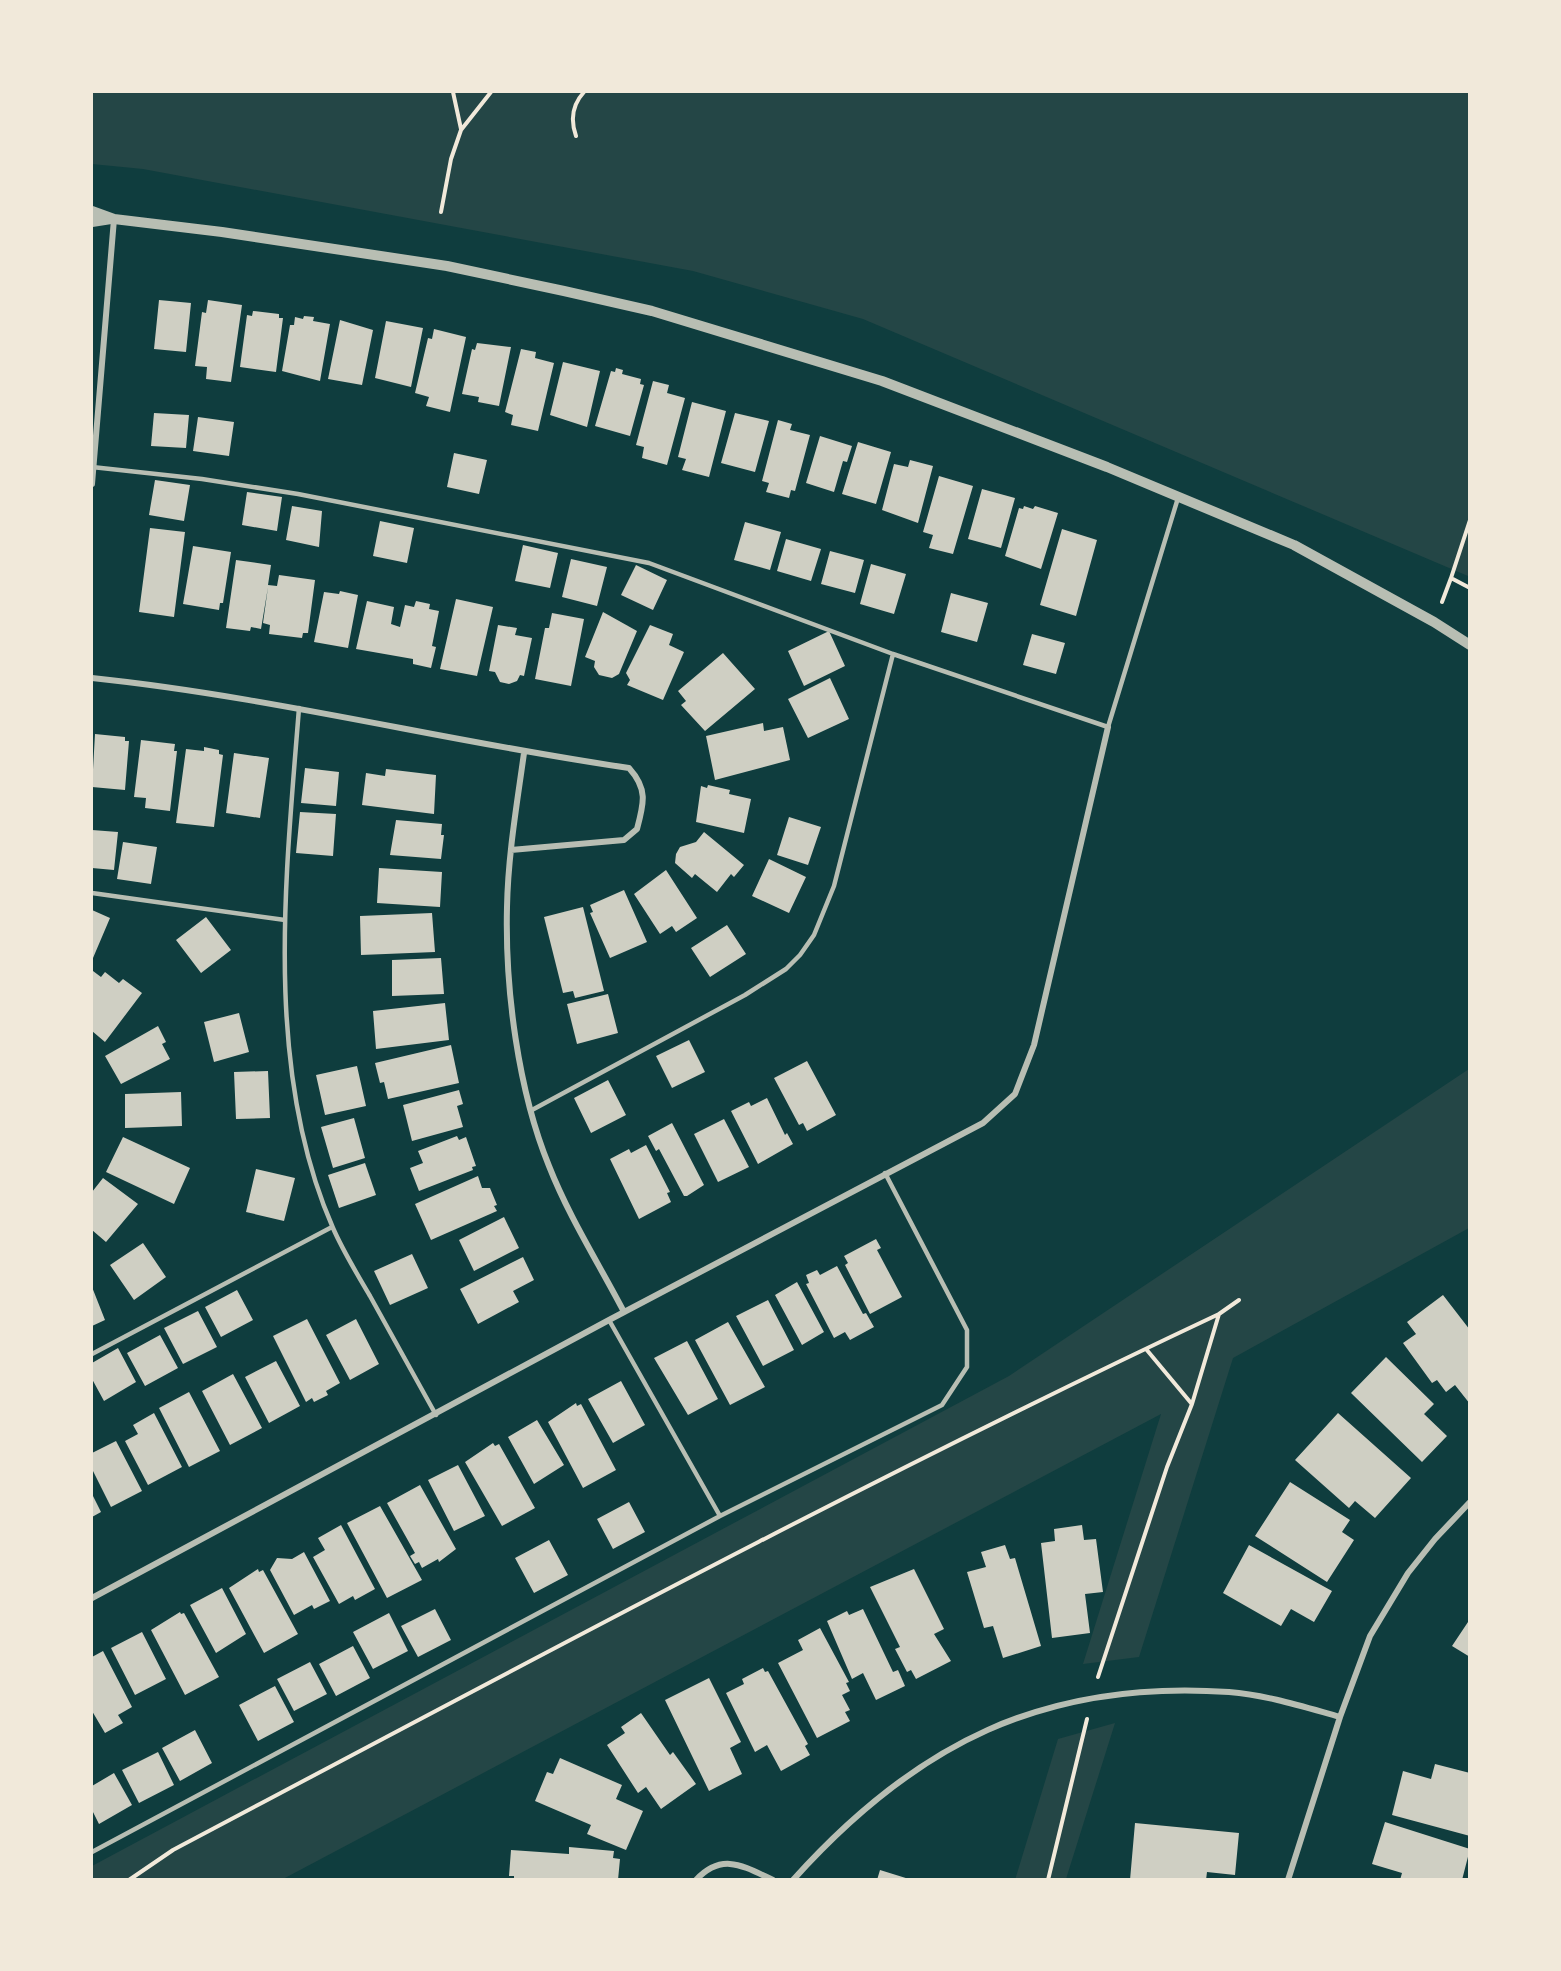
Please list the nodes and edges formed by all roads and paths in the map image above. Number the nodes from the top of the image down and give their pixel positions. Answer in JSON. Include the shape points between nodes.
{"nodes":[{"id":1,"x":453,"y":92,"type":"edge"},
{"id":2,"x":491,"y":92,"type":"edge"},
{"id":3,"x":584,"y":92,"type":"edge"},
{"id":4,"x":461,"y":130,"type":"junction"},
{"id":5,"x":576,"y":136,"type":"dead end"},
{"id":6,"x":92,"y":211,"type":"edge"},
{"id":7,"x":441,"y":213,"type":"dead end"},
{"id":8,"x":114,"y":219,"type":"junction"},
{"id":9,"x":92,"y":222,"type":"edge"},
{"id":10,"x":92,"y":467,"type":"edge"},
{"id":11,"x":92,"y":484,"type":"edge"},
{"id":12,"x":1178,"y":498,"type":"junction"},
{"id":13,"x":1470,"y":520,"type":"edge"},
{"id":14,"x":1451,"y":578,"type":"junction"},
{"id":15,"x":1470,"y":588,"type":"edge"},
{"id":16,"x":1434,"y":622,"type":"junction"},
{"id":17,"x":1470,"y":645,"type":"edge"},
{"id":18,"x":893,"y":654,"type":"junction"},
{"id":19,"x":92,"y":678,"type":"edge"},
{"id":20,"x":299,"y":708,"type":"junction"},
{"id":21,"x":1108,"y":726,"type":"junction"},
{"id":22,"x":524,"y":753,"type":"junction"},
{"id":23,"x":511,"y":850,"type":"junction"},
{"id":24,"x":92,"y":893,"type":"edge"},
{"id":25,"x":285,"y":920,"type":"junction"},
{"id":26,"x":532,"y":1110,"type":"junction"},
{"id":27,"x":885,"y":1173,"type":"junction"},
{"id":28,"x":332,"y":1227,"type":"junction"},
{"id":29,"x":1239,"y":1300,"type":"dead end"},
{"id":30,"x":624,"y":1312,"type":"junction"},
{"id":31,"x":1219,"y":1314,"type":"junction"},
{"id":32,"x":609,"y":1320,"type":"junction"},
{"id":33,"x":1146,"y":1348,"type":"junction"},
{"id":34,"x":92,"y":1354,"type":"edge"},
{"id":35,"x":1192,"y":1404,"type":"junction"},
{"id":36,"x":436,"y":1415,"type":"junction"},
{"id":37,"x":1470,"y":1502,"type":"edge"},
{"id":38,"x":720,"y":1516,"type":"junction"},
{"id":39,"x":92,"y":1598,"type":"edge"},
{"id":40,"x":1092,"y":1696,"type":"junction"},
{"id":41,"x":1340,"y":1717,"type":"junction"},
{"id":42,"x":92,"y":1852,"type":"edge"},
{"id":43,"x":129,"y":1880,"type":"edge"},
{"id":44,"x":696,"y":1880,"type":"edge"},
{"id":45,"x":773,"y":1880,"type":"edge"},
{"id":46,"x":793,"y":1880,"type":"edge"},
{"id":47,"x":1048,"y":1880,"type":"edge"},
{"id":48,"x":1288,"y":1880,"type":"edge"}],
"edges":[{"from":1,"to":4,"type":"path"},
{"from":2,"to":4,"type":"path"},
{"from":3,"to":5,"type":"path","via":[[573,111]]},
{"from":4,"to":7,"type":"path"},
{"from":6,"to":8,"type":"street"},
{"from":8,"to":9,"type":"street"},
{"from":8,"to":10,"type":"street"},
{"from":8,"to":12,"type":"street","via":[[447,266],[652,311],[882,381]]},
{"from":10,"to":11,"type":"street"},
{"from":10,"to":18,"type":"lane","via":[[298,494],[649,563]]},
{"from":12,"to":16,"type":"street","via":[[1294,545]]},
{"from":12,"to":21,"type":"lane"},
{"from":13,"to":14,"type":"path"},
{"from":14,"to":15,"type":"path"},
{"from":14,"to":16,"type":"path"},
{"from":16,"to":17,"type":"street"},
{"from":18,"to":21,"type":"lane"},
{"from":18,"to":26,"type":"lane","via":[[834,886],[824,915],[800,955],[786,969],[745,995]]},
{"from":19,"to":20,"type":"street"},
{"from":20,"to":22,"type":"street"},
{"from":20,"to":25,"type":"lane"},
{"from":21,"to":27,"type":"street","via":[[1034,1045],[1015,1094],[983,1123]]},
{"from":22,"to":23,"type":"street"},
{"from":22,"to":23,"type":"street","via":[[629,768],[640,780],[644,793],[637,829],[624,840]]},
{"from":23,"to":26,"type":"street","via":[[507,907],[511,990]]},
{"from":24,"to":25,"type":"lane"},
{"from":25,"to":28,"type":"lane","via":[[291,1062],[302,1126]]},
{"from":26,"to":30,"type":"street","via":[[548,1165],[563,1198]]},
{"from":27,"to":30,"type":"street"},
{"from":27,"to":38,"type":"lane","via":[[967,1330],[967,1367],[942,1405]]},
{"from":28,"to":34,"type":"lane"},
{"from":28,"to":36,"type":"lane"},
{"from":29,"to":31,"type":"path"},
{"from":30,"to":32,"type":"street"},
{"from":31,"to":33,"type":"path"},
{"from":31,"to":35,"type":"path"},
{"from":32,"to":36,"type":"street"},
{"from":32,"to":38,"type":"lane"},
{"from":33,"to":35,"type":"path"},
{"from":33,"to":43,"type":"path","via":[[670,1587],[173,1850]]},
{"from":35,"to":40,"type":"path","via":[[1167,1467]]},
{"from":36,"to":39,"type":"street"},
{"from":37,"to":41,"type":"street","via":[[1435,1539],[1388,1606],[1358,1663]]},
{"from":38,"to":42,"type":"lane"},
{"from":40,"to":41,"type":"street","via":[[1163,1690],[1230,1692]]},
{"from":40,"to":46,"type":"street","via":[[998,1725],[938,1755],[864,1809]]},
{"from":40,"to":47,"type":"path"},
{"from":41,"to":48,"type":"street"},
{"from":44,"to":45,"type":"street","via":[[704,1871],[724,1863]]}]}
